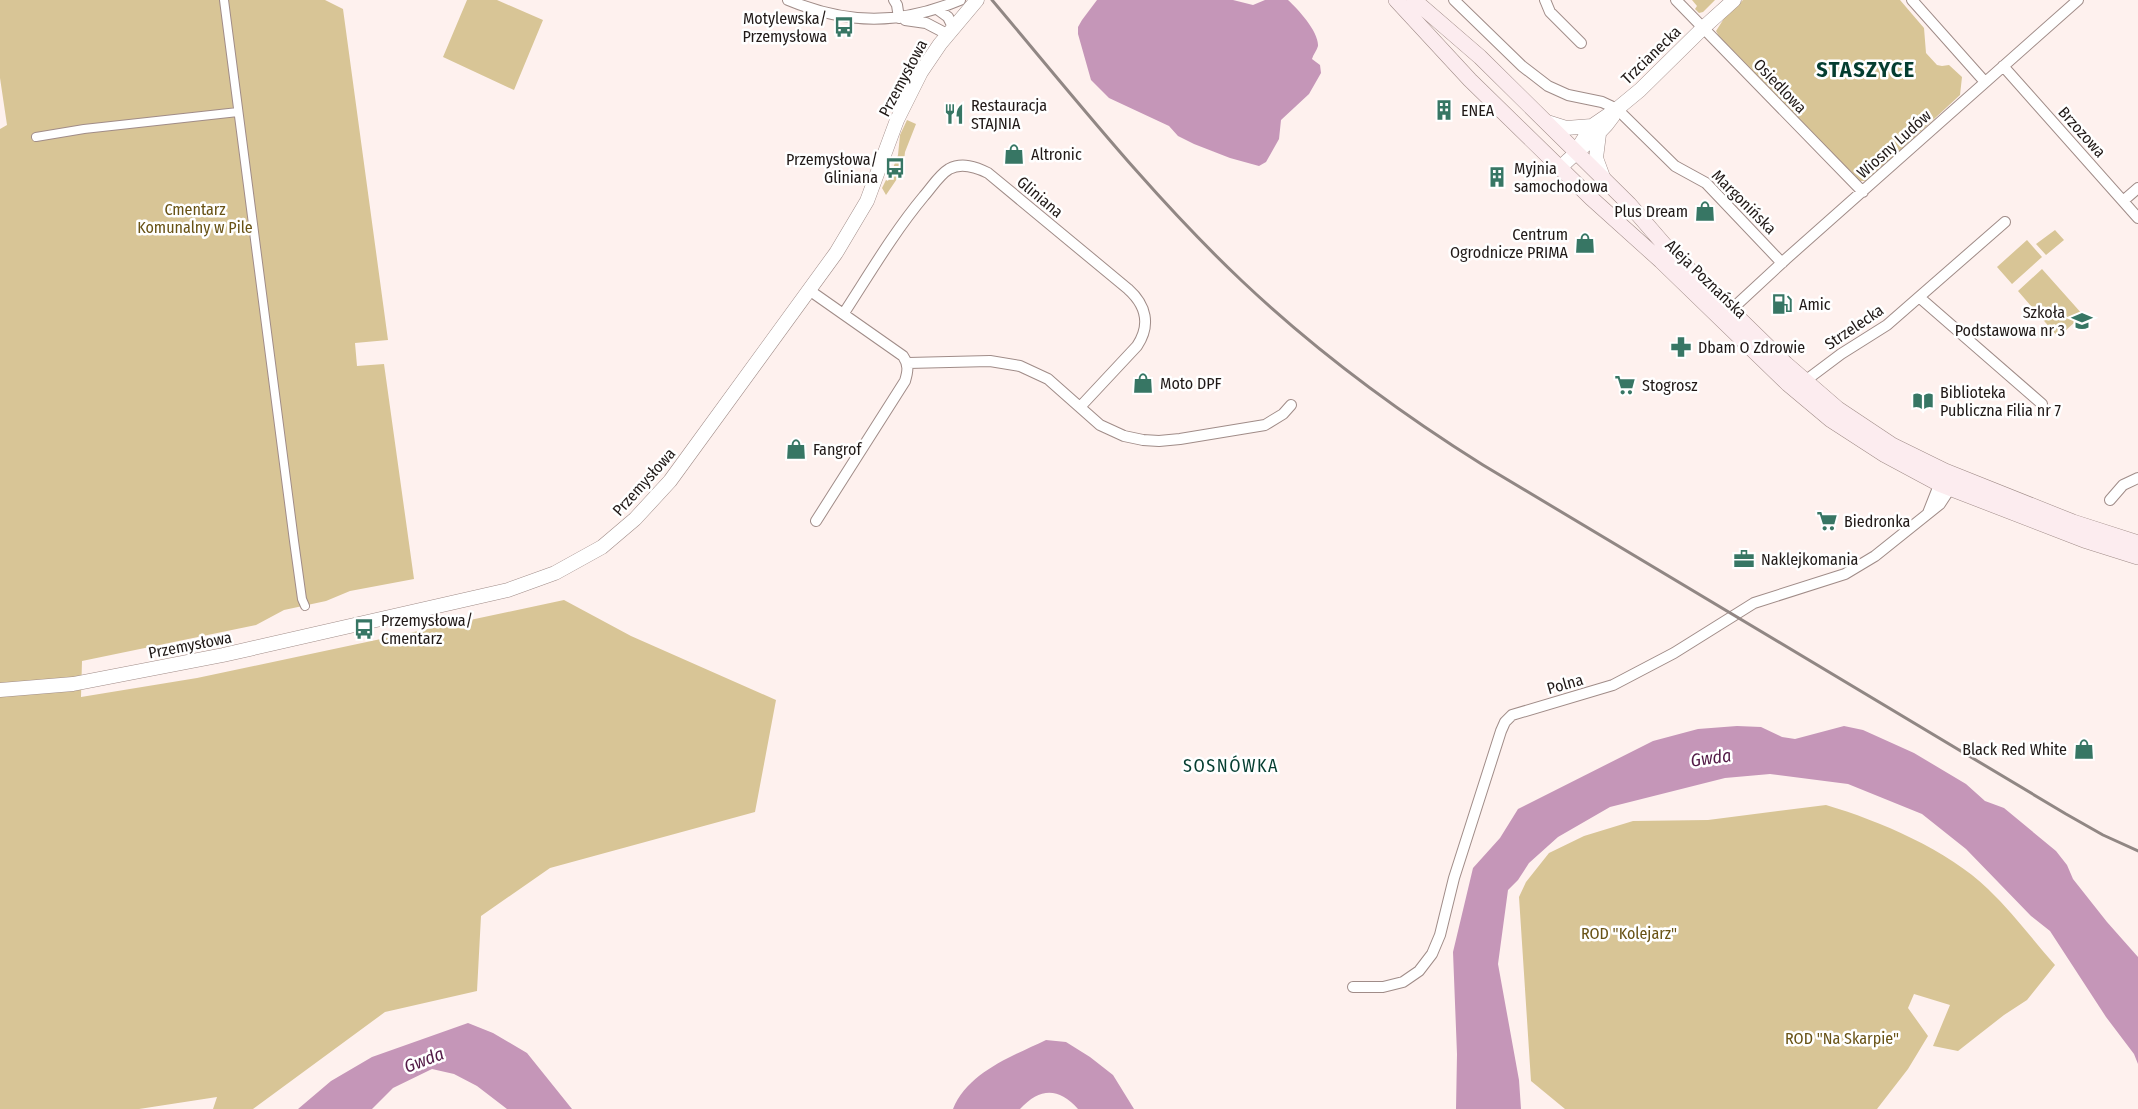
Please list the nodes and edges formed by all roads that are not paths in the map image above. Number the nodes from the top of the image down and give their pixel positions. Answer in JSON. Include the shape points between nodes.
{"nodes":[{"id":1,"x":224,"y":0,"type":"edge"},
{"id":2,"x":788,"y":0,"type":"edge"},
{"id":3,"x":894,"y":0,"type":"edge"},
{"id":4,"x":960,"y":0,"type":"edge"},
{"id":5,"x":977,"y":0,"type":"edge"},
{"id":6,"x":1396,"y":0,"type":"edge"},
{"id":7,"x":1414,"y":0,"type":"edge"},
{"id":8,"x":1454,"y":0,"type":"edge"},
{"id":9,"x":1545,"y":0,"type":"edge"},
{"id":10,"x":1676,"y":0,"type":"edge"},
{"id":11,"x":1734,"y":0,"type":"edge"},
{"id":12,"x":1912,"y":0,"type":"edge"},
{"id":13,"x":2078,"y":0,"type":"edge"},
{"id":14,"x":937,"y":9,"type":"junction"},
{"id":15,"x":899,"y":18,"type":"junction"},
{"id":16,"x":1703,"y":28,"type":"junction"},
{"id":17,"x":950,"y":30,"type":"junction"},
{"id":18,"x":1581,"y":43,"type":"dead end"},
{"id":19,"x":2003,"y":66,"type":"junction"},
{"id":20,"x":1985,"y":82,"type":"junction"},
{"id":21,"x":1480,"y":89,"type":"junction"},
{"id":22,"x":1517,"y":94,"type":"junction"},
{"id":23,"x":1617,"y":110,"type":"junction"},
{"id":24,"x":238,"y":112,"type":"junction"},
{"id":25,"x":1545,"y":121,"type":"junction"},
{"id":26,"x":1595,"y":130,"type":"junction"},
{"id":27,"x":36,"y":137,"type":"dead end"},
{"id":28,"x":1576,"y":151,"type":"junction"},
{"id":29,"x":1560,"y":168,"type":"junction"},
{"id":30,"x":1603,"y":177,"type":"junction"},
{"id":31,"x":2138,"y":188,"type":"edge"},
{"id":32,"x":1863,"y":192,"type":"junction"},
{"id":33,"x":2123,"y":201,"type":"junction"},
{"id":34,"x":2138,"y":218,"type":"edge"},
{"id":35,"x":2005,"y":222,"type":"dead end"},
{"id":36,"x":1782,"y":262,"type":"junction"},
{"id":37,"x":809,"y":290,"type":"junction"},
{"id":38,"x":1919,"y":297,"type":"junction"},
{"id":39,"x":1731,"y":310,"type":"junction"},
{"id":40,"x":844,"y":314,"type":"junction"},
{"id":41,"x":908,"y":363,"type":"junction"},
{"id":42,"x":1805,"y":381,"type":"junction"},
{"id":43,"x":2042,"y":404,"type":"dead end"},
{"id":44,"x":1291,"y":405,"type":"dead end"},
{"id":45,"x":1080,"y":407,"type":"junction"},
{"id":46,"x":2138,"y":478,"type":"edge"},
{"id":47,"x":1948,"y":480,"type":"junction"},
{"id":48,"x":2110,"y":500,"type":"dead end"},
{"id":49,"x":816,"y":521,"type":"dead end"},
{"id":50,"x":2138,"y":543,"type":"edge"},
{"id":51,"x":2138,"y":557,"type":"edge"},
{"id":52,"x":305,"y":606,"type":"dead end"},
{"id":53,"x":0,"y":690,"type":"edge"},
{"id":54,"x":1353,"y":987,"type":"dead end"}],
"edges":[{"from":1,"to":24,"type":"street"},
{"from":2,"to":15,"type":"street","via":[[819,12],[848,17]]},
{"from":3,"to":15,"type":"street"},
{"from":4,"to":14,"type":"street"},
{"from":5,"to":17,"type":"street","name":"Przemysłowa"},
{"from":6,"to":21,"type":"main road","name":"Aleja Poznańska"},
{"from":7,"to":22,"type":"main road","name":"Aleja Poznańska"},
{"from":8,"to":23,"type":"street","name":"Margonińska","via":[[1542,82],[1568,95],[1599,101]]},
{"from":9,"to":18,"type":"street","via":[[1550,12]]},
{"from":10,"to":16,"type":"street","name":"Osiedlowa"},
{"from":11,"to":16,"type":"street","name":"Trzcianecka"},
{"from":12,"to":20,"type":"street"},
{"from":13,"to":19,"type":"street","name":"Wiosny Ludów"},
{"from":14,"to":15,"type":"street"},
{"from":14,"to":17,"type":"street","via":[[948,17]]},
{"from":15,"to":17,"type":"street"},
{"from":16,"to":23,"type":"street","name":"Trzcianecka"},
{"from":16,"to":32,"type":"street","name":"Osiedlowa"},
{"from":17,"to":37,"type":"street","name":"Przemysłowa","via":[[904,105],[858,219]]},
{"from":19,"to":20,"type":"street","name":"Wiosny Ludów"},
{"from":19,"to":33,"type":"street","name":"Brzozowa"},
{"from":20,"to":32,"type":"street","name":"Wiosny Ludów"},
{"from":21,"to":22,"type":"main road","via":[[1494,84]]},
{"from":21,"to":29,"type":"main road","name":"Aleja Poznańska"},
{"from":22,"to":25,"type":"main road","name":"Aleja Poznańska"},
{"from":23,"to":26,"type":"street","name":"Trzcianecka"},
{"from":23,"to":36,"type":"street","name":"Margonińska","via":[[1675,166],[1706,183]]},
{"from":24,"to":27,"type":"street"},
{"from":24,"to":52,"type":"street"},
{"from":25,"to":26,"type":"street","via":[[1566,128]]},
{"from":25,"to":28,"type":"main road","name":"Aleja Poznańska"},
{"from":26,"to":28,"type":"street","name":"Trzcianecka"},
{"from":26,"to":30,"type":"street","via":[[1596,158]]},
{"from":28,"to":29,"type":"street","name":"Trzcianecka"},
{"from":28,"to":30,"type":"main road","name":"Aleja Poznańska"},
{"from":29,"to":47,"type":"main road","name":"Aleja Poznańska","via":[[1816,408],[1869,446]]},
{"from":30,"to":39,"type":"main road","name":"Aleja Poznańska","via":[[1668,249]]},
{"from":31,"to":33,"type":"street"},
{"from":32,"to":36,"type":"street","name":"Wiosny Ludów"},
{"from":33,"to":34,"type":"street","name":"Brzozowa"},
{"from":35,"to":38,"type":"street","name":"Strzelecka"},
{"from":36,"to":39,"type":"street","name":"Wiosny Ludów"},
{"from":37,"to":40,"type":"street"},
{"from":37,"to":53,"type":"street","name":"Przemysłowa","via":[[652,502],[616,537],[563,569],[508,590],[261,648],[73,684]]},
{"from":38,"to":42,"type":"street","name":"Strzelecka","via":[[1887,325]]},
{"from":38,"to":43,"type":"street"},
{"from":39,"to":42,"type":"main road","name":"Aleja Poznańska"},
{"from":40,"to":41,"type":"street"},
{"from":40,"to":45,"type":"street","name":"Gliniana","via":[[907,217],[940,176],[960,165],[978,168],[1128,289],[1142,306],[1146,320],[1143,337]]},
{"from":41,"to":45,"type":"street","via":[[990,361],[1020,366],[1048,379]]},
{"from":41,"to":49,"type":"street","via":[[905,381]]},
{"from":42,"to":47,"type":"main road","name":"Aleja Poznańska","via":[[1838,409]]},
{"from":44,"to":45,"type":"street","via":[[1265,425],[1159,441],[1124,436],[1100,425]]},
{"from":46,"to":48,"type":"street","via":[[2123,485]]},
{"from":47,"to":50,"type":"main road","name":"Aleja Poznańska"},
{"from":47,"to":51,"type":"main road","name":"Aleja Poznańska","via":[[2068,534]]},
{"from":47,"to":54,"type":"street","name":"Polna","via":[[1926,515],[1875,556],[1845,574],[1754,603],[1674,653],[1613,685],[1512,715],[1501,731],[1432,954],[1419,971],[1403,982]]}]}
